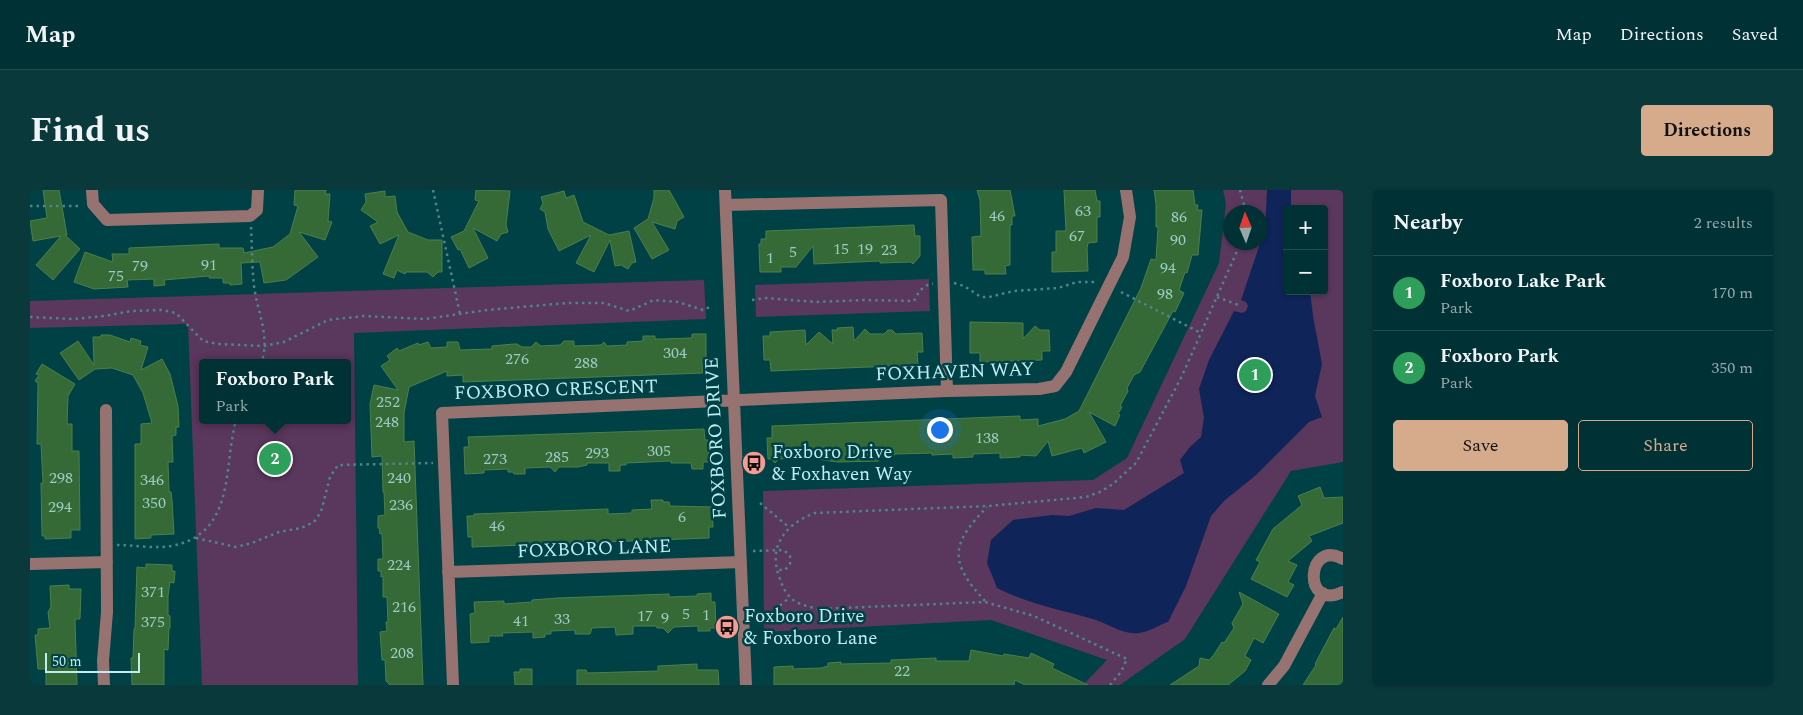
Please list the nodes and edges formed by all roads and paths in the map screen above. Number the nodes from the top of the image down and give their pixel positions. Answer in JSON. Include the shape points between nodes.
{"nodes":[{"id":1,"x":92,"y":190,"type":"edge"},
{"id":2,"x":258,"y":190,"type":"edge"},
{"id":3,"x":433,"y":190,"type":"edge"},
{"id":4,"x":725,"y":190,"type":"edge"},
{"id":5,"x":1126,"y":190,"type":"edge"},
{"id":6,"x":1240,"y":190,"type":"edge"},
{"id":7,"x":726,"y":205,"type":"junction"},
{"id":8,"x":1244,"y":205,"type":"edge"},
{"id":9,"x":30,"y":206,"type":"edge"},
{"id":10,"x":81,"y":206,"type":"dead end"},
{"id":11,"x":250,"y":216,"type":"junction"},
{"id":12,"x":1238,"y":250,"type":"edge"},
{"id":13,"x":953,"y":282,"type":"dead end"},
{"id":14,"x":1101,"y":283,"type":"dead end"},
{"id":15,"x":933,"y":284,"type":"dead end"},
{"id":16,"x":1121,"y":292,"type":"dead end"},
{"id":17,"x":1217,"y":297,"type":"junction"},
{"id":18,"x":752,"y":300,"type":"dead end"},
{"id":19,"x":1241,"y":306,"type":"dead end"},
{"id":20,"x":710,"y":307,"type":"dead end"},
{"id":21,"x":460,"y":314,"type":"junction"},
{"id":22,"x":30,"y":318,"type":"edge"},
{"id":23,"x":1201,"y":333,"type":"junction"},
{"id":24,"x":264,"y":346,"type":"junction"},
{"id":25,"x":262,"y":359,"type":"edge"},
{"id":26,"x":947,"y":391,"type":"junction"},
{"id":27,"x":733,"y":401,"type":"junction"},
{"id":28,"x":106,"y":410,"type":"dead end"},
{"id":29,"x":235,"y":424,"type":"edge"},
{"id":30,"x":434,"y":463,"type":"dead end"},
{"id":31,"x":760,"y":503,"type":"dead end"},
{"id":32,"x":988,"y":506,"type":"junction"},
{"id":33,"x":790,"y":528,"type":"junction"},
{"id":34,"x":196,"y":538,"type":"junction"},
{"id":35,"x":116,"y":544,"type":"dead end"},
{"id":36,"x":775,"y":550,"type":"junction"},
{"id":37,"x":1343,"y":559,"type":"edge"},
{"id":38,"x":107,"y":562,"type":"junction"},
{"id":39,"x":741,"y":562,"type":"junction"},
{"id":40,"x":30,"y":564,"type":"edge"},
{"id":41,"x":776,"y":570,"type":"junction"},
{"id":42,"x":448,"y":572,"type":"junction"},
{"id":43,"x":1343,"y":592,"type":"edge"},
{"id":44,"x":1323,"y":593,"type":"junction"},
{"id":45,"x":789,"y":598,"type":"junction"},
{"id":46,"x":985,"y":602,"type":"junction"},
{"id":47,"x":765,"y":618,"type":"dead end"},
{"id":48,"x":104,"y":685,"type":"edge"},
{"id":49,"x":453,"y":685,"type":"edge"},
{"id":50,"x":746,"y":685,"type":"edge"},
{"id":51,"x":1110,"y":685,"type":"edge"},
{"id":52,"x":1268,"y":685,"type":"edge"}],
"edges":[{"from":1,"to":11,"type":"street","via":[[93,204],[107,220]]},
{"from":2,"to":11,"type":"street","via":[[257,210]]},
{"from":3,"to":21,"type":"path"},
{"from":4,"to":7,"type":"street","name":"FOXBORO DRIVE"},
{"from":5,"to":26,"type":"street","name":"FOXHAVEN WAY","via":[[1130,217],[1123,258],[1066,372],[1054,386]]},
{"from":6,"to":8,"type":"path"},
{"from":7,"to":26,"type":"street","via":[[941,200]]},
{"from":7,"to":27,"type":"street","name":"FOXBORO DRIVE"},
{"from":9,"to":10,"type":"path"},
{"from":11,"to":24,"type":"path","via":[[254,287]]},
{"from":12,"to":17,"type":"path"},
{"from":13,"to":14,"type":"path","via":[[981,297],[1058,288],[1077,282]]},
{"from":15,"to":18,"type":"path","via":[[920,291],[914,300]]},
{"from":16,"to":23,"type":"path"},
{"from":17,"to":19,"type":"path"},
{"from":17,"to":23,"type":"path"},
{"from":20,"to":21,"type":"path","via":[[703,310],[678,302],[654,300],[629,311],[604,304],[567,303]]},
{"from":21,"to":24,"type":"path","via":[[425,319],[364,316],[328,320],[284,342]]},
{"from":22,"to":24,"type":"path","via":[[73,319],[162,310],[176,313],[203,341]]},
{"from":23,"to":32,"type":"path","via":[[1136,463],[1113,484],[1086,497]]},
{"from":24,"to":25,"type":"path"},
{"from":26,"to":27,"type":"street","name":"FOXHAVEN WAY"},
{"from":27,"to":39,"type":"street","name":"FOXBORO DRIVE"},
{"from":27,"to":42,"type":"street","name":"FOXBORO CRESCENT","via":[[442,413]]},
{"from":28,"to":38,"type":"street"},
{"from":29,"to":34,"type":"path","via":[[224,498],[212,520]]},
{"from":30,"to":34,"type":"path","via":[[338,465],[330,477],[321,512],[314,522],[236,547]]},
{"from":31,"to":33,"type":"path"},
{"from":32,"to":33,"type":"path","via":[[815,513]]},
{"from":32,"to":46,"type":"path","via":[[971,524],[959,547],[963,574]]},
{"from":33,"to":36,"type":"path"},
{"from":34,"to":35,"type":"path","via":[[170,547]]},
{"from":36,"to":41,"type":"path"},
{"from":36,"to":41,"type":"path","via":[[784,550],[790,556],[790,564],[784,570]]},
{"from":37,"to":44,"type":"street","via":[[1327,557],[1316,564],[1314,584]]},
{"from":38,"to":40,"type":"street"},
{"from":38,"to":48,"type":"street"},
{"from":39,"to":42,"type":"street","name":"FOXBORO LANE"},
{"from":39,"to":50,"type":"street","name":"FOXBORO DRIVE"},
{"from":41,"to":45,"type":"path"},
{"from":42,"to":49,"type":"street","name":"FOXBORO CRESCENT"},
{"from":43,"to":44,"type":"street","via":[[1336,595]]},
{"from":44,"to":52,"type":"street","via":[[1284,666]]},
{"from":45,"to":46,"type":"path","via":[[817,608]]},
{"from":45,"to":47,"type":"path"},
{"from":46,"to":51,"type":"path","via":[[1034,616],[1127,659]]}]}
